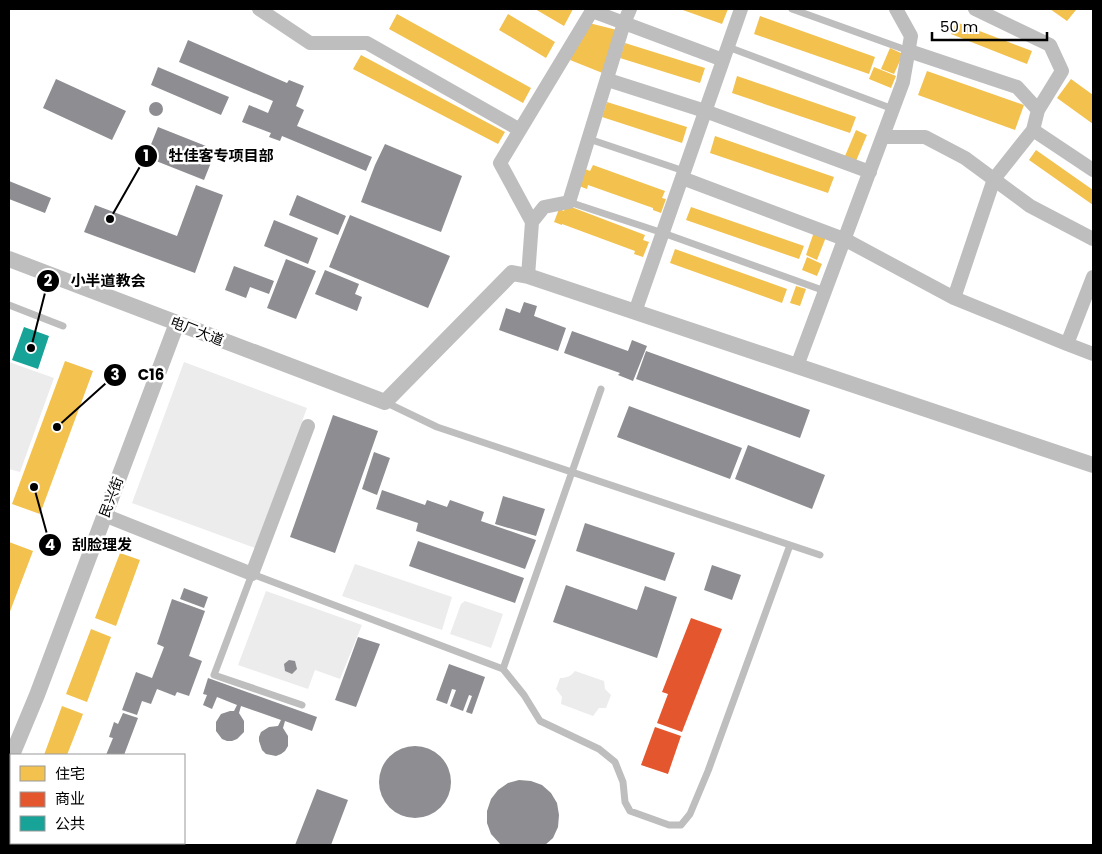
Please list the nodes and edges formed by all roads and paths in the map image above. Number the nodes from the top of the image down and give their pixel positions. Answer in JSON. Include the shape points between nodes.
{"nodes":[{"id":1,"x":260,"y":9,"type":"edge"},
{"id":2,"x":630,"y":9,"type":"edge"},
{"id":3,"x":741,"y":9,"type":"edge"},
{"id":4,"x":792,"y":9,"type":"edge"},
{"id":5,"x":896,"y":9,"type":"edge"},
{"id":6,"x":974,"y":9,"type":"edge"},
{"id":7,"x":592,"y":10,"type":"edge"},
{"id":8,"x":624,"y":23,"type":"junction"},
{"id":9,"x":909,"y":51,"type":"junction"},
{"id":10,"x":725,"y":53,"type":"junction"},
{"id":11,"x":608,"y":80,"type":"junction"},
{"id":12,"x":893,"y":109,"type":"junction"},
{"id":13,"x":1038,"y":110,"type":"junction"},
{"id":14,"x":705,"y":111,"type":"junction"},
{"id":15,"x":520,"y":130,"type":"junction"},
{"id":16,"x":1033,"y":130,"type":"junction"},
{"id":17,"x":883,"y":137,"type":"junction"},
{"id":18,"x":589,"y":139,"type":"junction"},
{"id":19,"x":1093,"y":170,"type":"edge"},
{"id":20,"x":870,"y":172,"type":"junction"},
{"id":21,"x":683,"y":174,"type":"junction"},
{"id":22,"x":994,"y":179,"type":"junction"},
{"id":23,"x":570,"y":202,"type":"junction"},
{"id":24,"x":532,"y":222,"type":"junction"},
{"id":25,"x":663,"y":233,"type":"junction"},
{"id":26,"x":1092,"y":236,"type":"edge"},
{"id":27,"x":844,"y":239,"type":"junction"},
{"id":28,"x":9,"y":259,"type":"edge"},
{"id":29,"x":528,"y":276,"type":"junction"},
{"id":30,"x":1093,"y":277,"type":"edge"},
{"id":31,"x":825,"y":291,"type":"junction"},
{"id":32,"x":954,"y":298,"type":"junction"},
{"id":33,"x":9,"y":305,"type":"edge"},
{"id":34,"x":635,"y":312,"type":"junction"},
{"id":35,"x":177,"y":323,"type":"junction"},
{"id":36,"x":63,"y":326,"type":"dead end"},
{"id":37,"x":1067,"y":344,"type":"junction"},
{"id":38,"x":1093,"y":354,"type":"edge"},
{"id":39,"x":797,"y":366,"type":"junction"},
{"id":40,"x":602,"y":389,"type":"dead end"},
{"id":41,"x":385,"y":402,"type":"junction"},
{"id":42,"x":308,"y":426,"type":"dead end"},
{"id":43,"x":1093,"y":465,"type":"edge"},
{"id":44,"x":572,"y":471,"type":"junction"},
{"id":45,"x":104,"y":515,"type":"junction"},
{"id":46,"x":790,"y":546,"type":"junction"},
{"id":47,"x":820,"y":555,"type":"dead end"},
{"id":48,"x":252,"y":574,"type":"junction"},
{"id":49,"x":503,"y":669,"type":"junction"},
{"id":50,"x":302,"y":705,"type":"dead end"},
{"id":51,"x":13,"y":754,"type":"edge"}],
"edges":[{"from":1,"to":15,"type":"street","via":[[310,43],[367,43]]},
{"from":2,"to":8,"type":"street"},
{"from":3,"to":10,"type":"street"},
{"from":4,"to":9,"type":"lane"},
{"from":5,"to":9,"type":"street","via":[[912,36]]},
{"from":6,"to":13,"type":"street","via":[[1050,45],[1062,71]]},
{"from":7,"to":8,"type":"street"},
{"from":7,"to":15,"type":"street"},
{"from":8,"to":10,"type":"street"},
{"from":8,"to":11,"type":"street"},
{"from":9,"to":12,"type":"street","via":[[904,82]]},
{"from":9,"to":13,"type":"street","via":[[1017,87]]},
{"from":10,"to":12,"type":"lane"},
{"from":10,"to":14,"type":"street"},
{"from":11,"to":14,"type":"street"},
{"from":11,"to":18,"type":"street"},
{"from":12,"to":17,"type":"street"},
{"from":13,"to":16,"type":"street"},
{"from":14,"to":20,"type":"street"},
{"from":14,"to":21,"type":"street"},
{"from":15,"to":24,"type":"street","via":[[500,163]]},
{"from":16,"to":19,"type":"street"},
{"from":16,"to":22,"type":"street"},
{"from":17,"to":20,"type":"street"},
{"from":17,"to":22,"type":"street","via":[[925,137],[965,158]]},
{"from":18,"to":21,"type":"lane"},
{"from":18,"to":23,"type":"street"},
{"from":20,"to":27,"type":"street"},
{"from":21,"to":25,"type":"street"},
{"from":21,"to":27,"type":"street"},
{"from":22,"to":26,"type":"street","via":[[1030,206]]},
{"from":22,"to":32,"type":"street"},
{"from":23,"to":24,"type":"street","via":[[544,207]]},
{"from":23,"to":25,"type":"lane"},
{"from":24,"to":29,"type":"street"},
{"from":25,"to":31,"type":"lane"},
{"from":25,"to":34,"type":"street"},
{"from":27,"to":31,"type":"street"},
{"from":27,"to":32,"type":"street"},
{"from":28,"to":35,"type":"street","name":"电厂大道"},
{"from":29,"to":34,"type":"street"},
{"from":29,"to":41,"type":"street","via":[[512,274]]},
{"from":30,"to":37,"type":"street"},
{"from":31,"to":39,"type":"street"},
{"from":32,"to":37,"type":"street"},
{"from":33,"to":36,"type":"lane"},
{"from":34,"to":39,"type":"street"},
{"from":35,"to":41,"type":"street","name":"电厂大道"},
{"from":35,"to":45,"type":"street","name":"民兴街"},
{"from":37,"to":38,"type":"street"},
{"from":39,"to":43,"type":"street"},
{"from":40,"to":44,"type":"lane"},
{"from":41,"to":44,"type":"lane","via":[[437,427]]},
{"from":42,"to":48,"type":"street"},
{"from":44,"to":46,"type":"lane"},
{"from":44,"to":49,"type":"lane"},
{"from":45,"to":48,"type":"street"},
{"from":45,"to":51,"type":"street","name":"民兴街"},
{"from":46,"to":47,"type":"lane"},
{"from":46,"to":49,"type":"lane","via":[[708,771],[690,814],[681,825],[669,825],[630,811],[615,762],[599,749],[540,721]]},
{"from":48,"to":49,"type":"lane"},
{"from":48,"to":50,"type":"lane","via":[[214,676]]}]}
